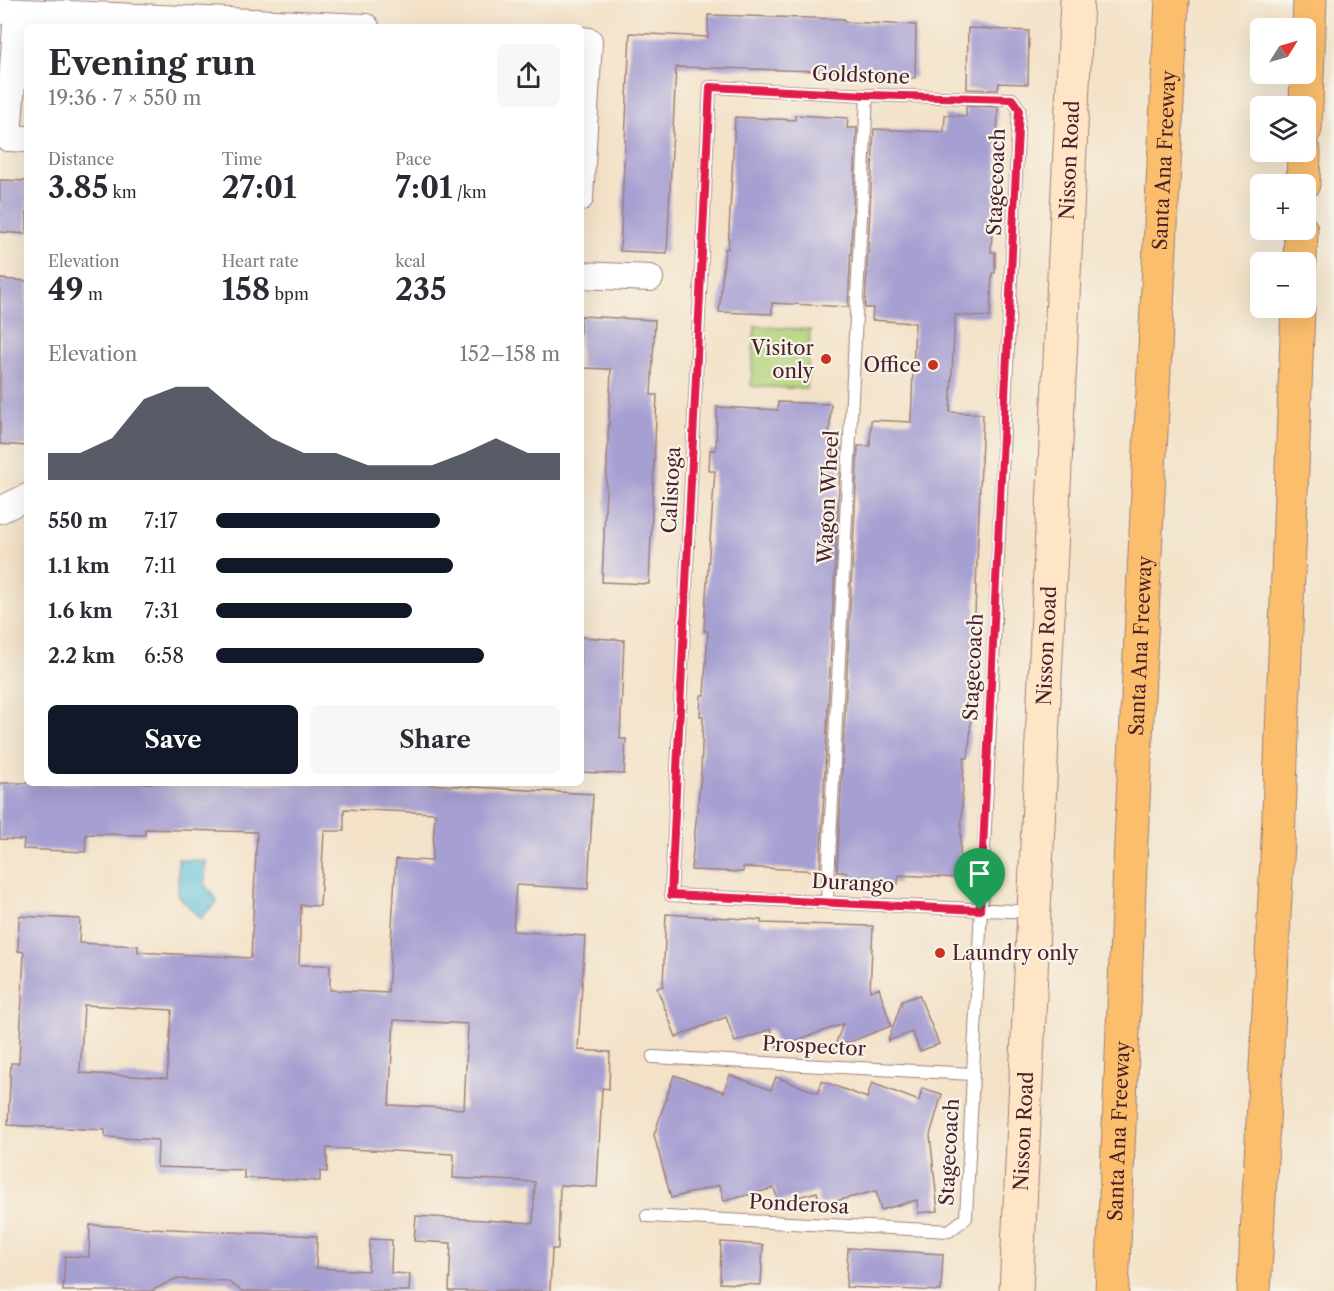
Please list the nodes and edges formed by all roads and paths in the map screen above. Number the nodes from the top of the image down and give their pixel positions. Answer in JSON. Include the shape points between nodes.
{"nodes":[{"id":1,"x":1077,"y":0,"type":"edge"},
{"id":2,"x":1172,"y":0,"type":"edge"},
{"id":3,"x":1310,"y":0,"type":"edge"},
{"id":4,"x":9,"y":11,"type":"edge"},
{"id":5,"x":305,"y":24,"type":"edge"},
{"id":6,"x":585,"y":40,"type":"edge"},
{"id":7,"x":584,"y":72,"type":"edge"},
{"id":8,"x":710,"y":87,"type":"joint"},
{"id":9,"x":867,"y":95,"type":"junction"},
{"id":10,"x":1306,"y":96,"type":"edge"},
{"id":11,"x":1012,"y":99,"type":"joint"},
{"id":12,"x":24,"y":139,"type":"edge"},
{"id":13,"x":584,"y":275,"type":"edge"},
{"id":14,"x":650,"y":278,"type":"dead end"},
{"id":15,"x":1298,"y":318,"type":"edge"},
{"id":16,"x":24,"y":498,"type":"edge"},
{"id":17,"x":0,"y":510,"type":"edge"},
{"id":18,"x":671,"y":895,"type":"joint"},
{"id":19,"x":827,"y":901,"type":"junction"},
{"id":20,"x":980,"y":910,"type":"junction"},
{"id":21,"x":1034,"y":912,"type":"junction"},
{"id":22,"x":653,"y":1057,"type":"dead end"},
{"id":23,"x":973,"y":1074,"type":"junction"},
{"id":24,"x":647,"y":1216,"type":"dead end"},
{"id":25,"x":949,"y":1231,"type":"joint"},
{"id":26,"x":1016,"y":1291,"type":"edge"},
{"id":27,"x":1112,"y":1291,"type":"edge"},
{"id":28,"x":1254,"y":1291,"type":"edge"}],
"edges":[{"from":1,"to":21,"type":"street","name":"Nisson Road"},
{"from":2,"to":27,"type":"highway","name":"Santa Ana Freeway"},
{"from":3,"to":10,"type":"highway"},
{"from":4,"to":5,"type":"street"},
{"from":4,"to":12,"type":"street","via":[[8,138]]},
{"from":6,"to":7,"type":"street"},
{"from":8,"to":9,"type":"lane","name":"Goldstone"},
{"from":8,"to":18,"type":"lane","name":"Calistoga"},
{"from":9,"to":11,"type":"lane","name":"Goldstone"},
{"from":9,"to":19,"type":"lane","name":"Wagon Wheel"},
{"from":11,"to":20,"type":"lane","name":"Stagecoach","via":[[1019,109]]},
{"from":13,"to":14,"type":"street"},
{"from":15,"to":28,"type":"highway","via":[[1278,841]]},
{"from":16,"to":17,"type":"street"},
{"from":18,"to":19,"type":"lane","name":"Durango"},
{"from":19,"to":20,"type":"lane","name":"Durango"},
{"from":20,"to":21,"type":"lane","name":"Durango"},
{"from":20,"to":23,"type":"lane","name":"Stagecoach"},
{"from":21,"to":26,"type":"street","name":"Nisson Road"},
{"from":22,"to":23,"type":"lane","name":"Prospector"},
{"from":23,"to":25,"type":"lane","name":"Stagecoach","via":[[966,1218]]},
{"from":24,"to":25,"type":"lane","name":"Ponderosa"}]}
